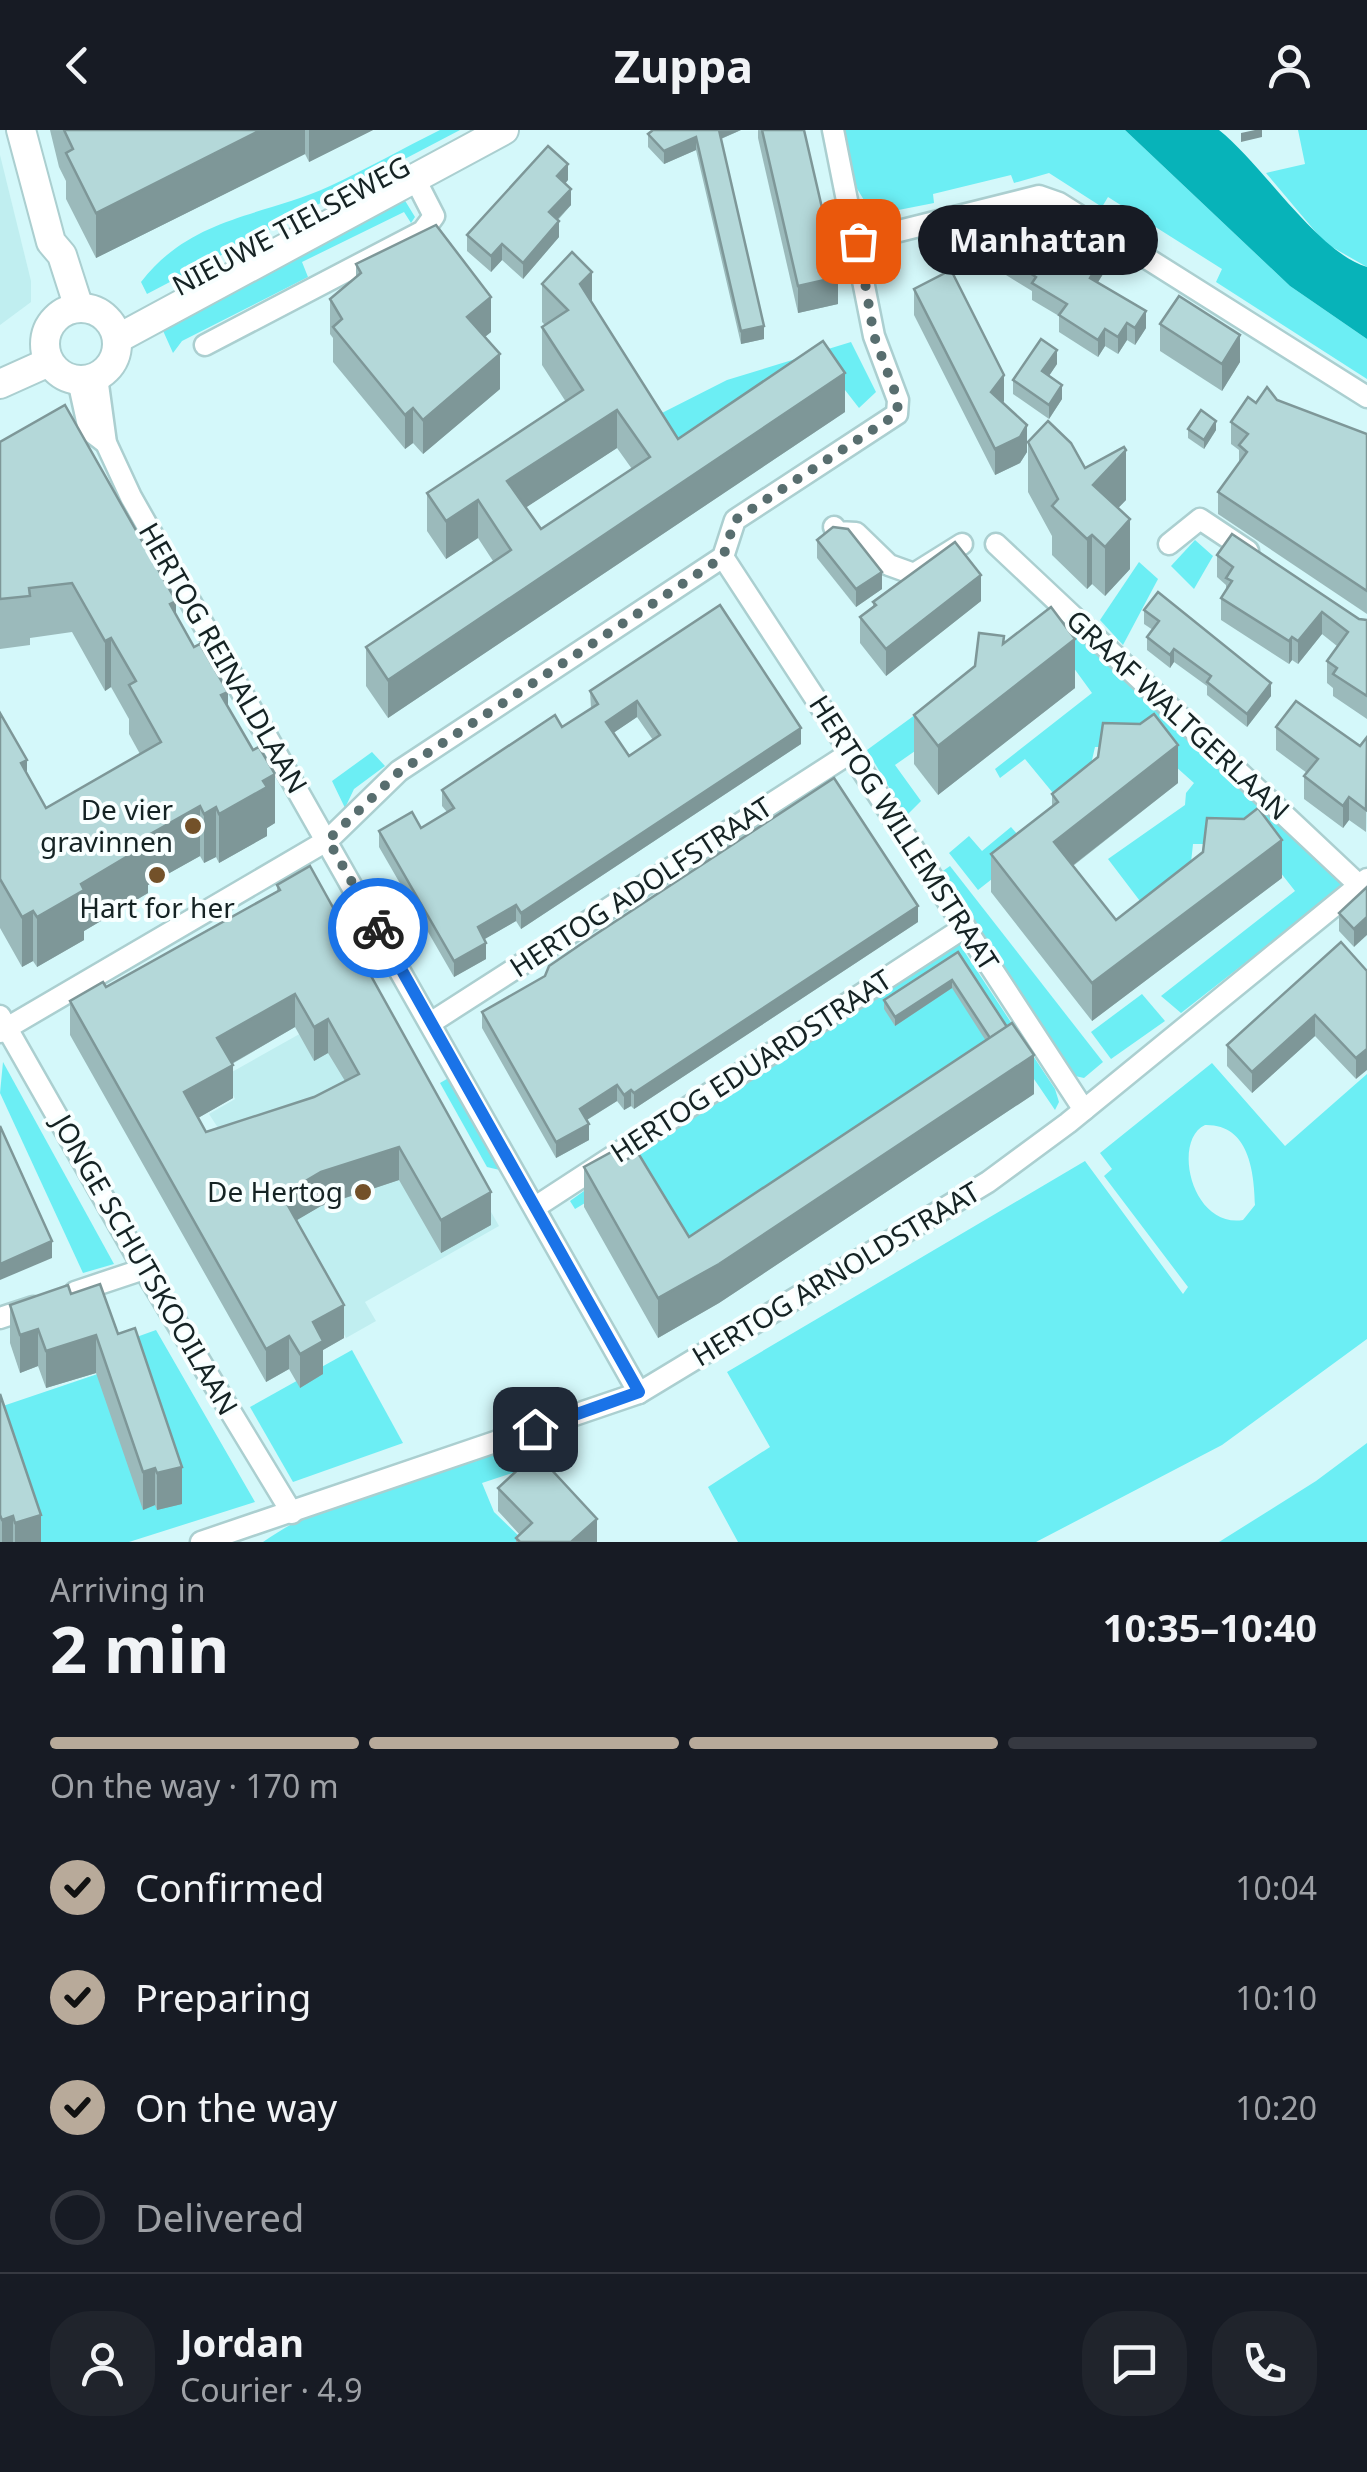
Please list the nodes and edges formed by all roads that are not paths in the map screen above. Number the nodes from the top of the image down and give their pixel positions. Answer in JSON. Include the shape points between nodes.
{"nodes":[{"id":1,"x":21,"y":130,"type":"edge"},
{"id":2,"x":472,"y":130,"type":"edge"},
{"id":3,"x":504,"y":130,"type":"edge"},
{"id":4,"x":833,"y":130,"type":"edge"},
{"id":5,"x":414,"y":177,"type":"junction"},
{"id":6,"x":858,"y":241,"type":"junction"},
{"id":7,"x":70,"y":311,"type":"junction"},
{"id":8,"x":113,"y":330,"type":"junction"},
{"id":9,"x":205,"y":345,"type":"dead end"},
{"id":10,"x":47,"y":352,"type":"junction"},
{"id":11,"x":0,"y":364,"type":"edge"},
{"id":12,"x":87,"y":378,"type":"junction"},
{"id":13,"x":0,"y":384,"type":"edge"},
{"id":14,"x":1367,"y":397,"type":"edge"},
{"id":15,"x":834,"y":527,"type":"edge"},
{"id":16,"x":962,"y":544,"type":"edge"},
{"id":17,"x":996,"y":544,"type":"dead end"},
{"id":18,"x":1169,"y":544,"type":"dead end"},
{"id":19,"x":723,"y":557,"type":"junction"},
{"id":20,"x":1260,"y":560,"type":"edge"},
{"id":21,"x":850,"y":753,"type":"junction"},
{"id":22,"x":328,"y":840,"type":"junction"},
{"id":23,"x":1364,"y":883,"type":"edge"},
{"id":24,"x":966,"y":927,"type":"junction"},
{"id":25,"x":432,"y":1022,"type":"junction"},
{"id":26,"x":2,"y":1026,"type":"edge"},
{"id":27,"x":1084,"y":1110,"type":"junction"},
{"id":28,"x":537,"y":1206,"type":"junction"},
{"id":29,"x":144,"y":1269,"type":"junction"},
{"id":30,"x":0,"y":1318,"type":"edge"},
{"id":31,"x":639,"y":1392,"type":"junction"},
{"id":32,"x":292,"y":1513,"type":"junction"},
{"id":33,"x":257,"y":1524,"type":"junction"},
{"id":34,"x":201,"y":1542,"type":"edge"},
{"id":35,"x":236,"y":1542,"type":"edge"}],
"edges":[{"from":1,"to":7,"type":"main road","via":[[51,242],[62,255]]},
{"from":2,"to":8,"type":"main road","name":"NIEUWE TIELSEWEG"},
{"from":3,"to":5,"type":"main road","name":"NIEUWE TIELSEWEG"},
{"from":4,"to":6,"type":"street"},
{"from":5,"to":8,"type":"main road","name":"NIEUWE TIELSEWEG"},
{"from":5,"to":9,"type":"street","name":"NIEUWE TIELSEWEG","via":[[434,216],[423,231]]},
{"from":6,"to":14,"type":"street","via":[[1039,196]]},
{"from":6,"to":19,"type":"street","via":[[874,336],[897,414],[735,520]]},
{"from":7,"to":8,"type":"main road","via":[[96,311]]},
{"from":7,"to":10,"type":"main road","via":[[48,327]]},
{"from":8,"to":12,"type":"main road","via":[[115,357]]},
{"from":10,"to":11,"type":"main road"},
{"from":10,"to":12,"type":"main road","via":[[59,373]]},
{"from":10,"to":13,"type":"main road"},
{"from":12,"to":22,"type":"street","name":"HERTOG REINALDLAAN","via":[[90,430],[106,443]]},
{"from":15,"to":16,"type":"street","via":[[856,533],[910,582]]},
{"from":17,"to":23,"type":"street","name":"GRAAF WALTGERLAAN"},
{"from":18,"to":20,"type":"street","via":[[1200,520]]},
{"from":19,"to":21,"type":"street","name":"HERTOG WILLEMSTRAAT"},
{"from":19,"to":22,"type":"street","via":[[399,772]]},
{"from":21,"to":24,"type":"street","name":"HERTOG WILLEMSTRAAT"},
{"from":21,"to":25,"type":"street","name":"HERTOG ADOLFSTRAAT"},
{"from":22,"to":25,"type":"street","name":"HERTOG REINALDLAAN"},
{"from":22,"to":26,"type":"street"},
{"from":23,"to":27,"type":"street","name":"HERTOG ARNOLDSTRAAT"},
{"from":24,"to":27,"type":"street","name":"HERTOG WILLEMSTRAAT"},
{"from":24,"to":28,"type":"street","name":"HERTOG EDUARDSTRAAT"},
{"from":25,"to":28,"type":"street","name":"HERTOG REINALDLAAN"},
{"from":26,"to":29,"type":"street","name":"JONGE SCHUTSKOOILAAN"},
{"from":27,"to":31,"type":"street","name":"HERTOG ARNOLDSTRAAT","via":[[988,1182]]},
{"from":28,"to":31,"type":"street","name":"HERTOG REINALDLAAN"},
{"from":29,"to":30,"type":"street"},
{"from":29,"to":32,"type":"street","name":"JONGE SCHUTSKOOILAAN"},
{"from":31,"to":32,"type":"street","name":"HERTOG ARNOLDSTRAAT"},
{"from":32,"to":33,"type":"street","name":"HERTOG ARNOLDSTRAAT"},
{"from":33,"to":34,"type":"street"},
{"from":33,"to":35,"type":"street","name":"HERTOG ARNOLDSTRAAT"}]}
